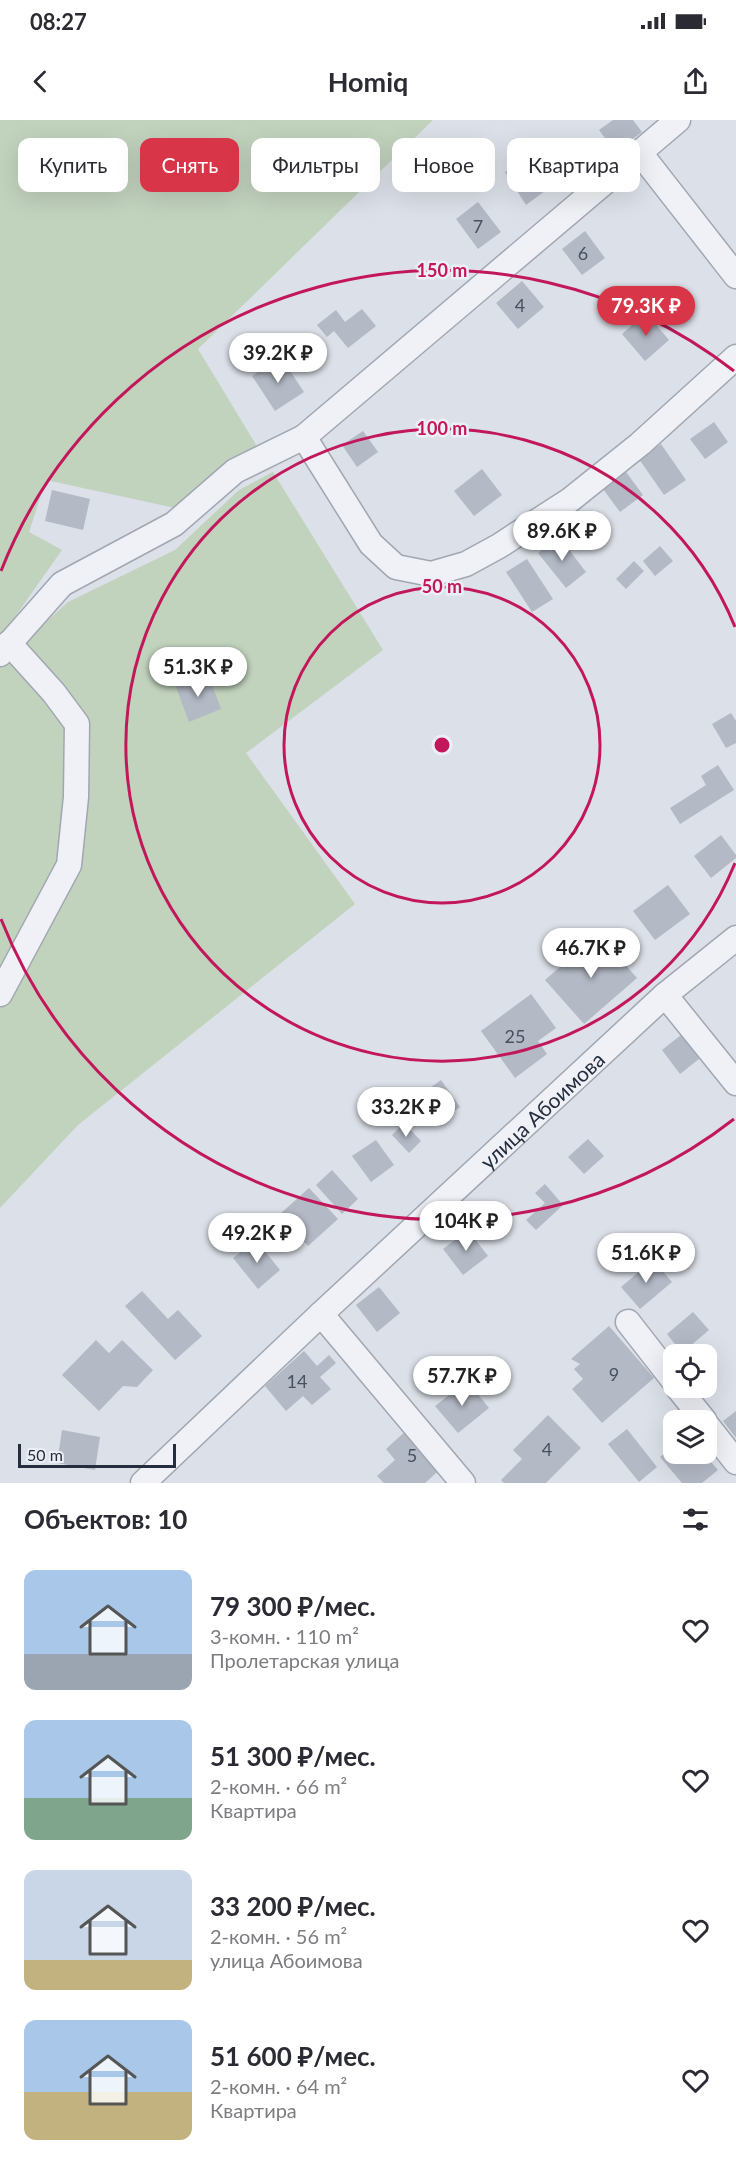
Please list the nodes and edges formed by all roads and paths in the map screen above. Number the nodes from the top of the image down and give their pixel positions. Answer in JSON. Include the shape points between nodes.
{"nodes":[{"id":1,"x":678,"y":120,"type":"edge"},
{"id":2,"x":640,"y":153,"type":"joint"},
{"id":3,"x":594,"y":192,"type":"edge"},
{"id":4,"x":736,"y":276,"type":"edge"},
{"id":5,"x":736,"y":357,"type":"edge"},
{"id":6,"x":304,"y":437,"type":"junction"},
{"id":7,"x":4,"y":649,"type":"edge"},
{"id":8,"x":736,"y":938,"type":"edge"},
{"id":9,"x":0,"y":994,"type":"edge"},
{"id":10,"x":665,"y":996,"type":"junction"},
{"id":11,"x":736,"y":1083,"type":"edge"},
{"id":12,"x":321,"y":1314,"type":"junction"},
{"id":13,"x":628,"y":1323,"type":"dead end"},
{"id":14,"x":663,"y":1367,"type":"edge"},
{"id":15,"x":686,"y":1398,"type":"edge"},
{"id":16,"x":695,"y":1410,"type":"edge"},
{"id":17,"x":717,"y":1437,"type":"edge"},
{"id":18,"x":736,"y":1462,"type":"edge"},
{"id":19,"x":143,"y":1483,"type":"edge"},
{"id":20,"x":463,"y":1483,"type":"edge"}],
"edges":[{"from":1,"to":2,"type":"street"},
{"from":2,"to":4,"type":"street"},
{"from":3,"to":6,"type":"street"},
{"from":5,"to":6,"type":"street","via":[[640,444],[570,500],[466,564],[431,574],[396,567],[371,544]]},
{"from":6,"to":7,"type":"street","via":[[235,471],[174,524],[63,584]]},
{"from":7,"to":9,"type":"street","via":[[54,693],[77,724],[76,797],[69,865]]},
{"from":8,"to":10,"type":"street","name":"улица Абоимова"},
{"from":10,"to":11,"type":"street"},
{"from":10,"to":12,"type":"street","name":"улица Абоимова"},
{"from":12,"to":19,"type":"street","name":"улица Абоимова"},
{"from":12,"to":20,"type":"street"},
{"from":13,"to":14,"type":"street"},
{"from":15,"to":16,"type":"street"},
{"from":17,"to":18,"type":"street"}]}
